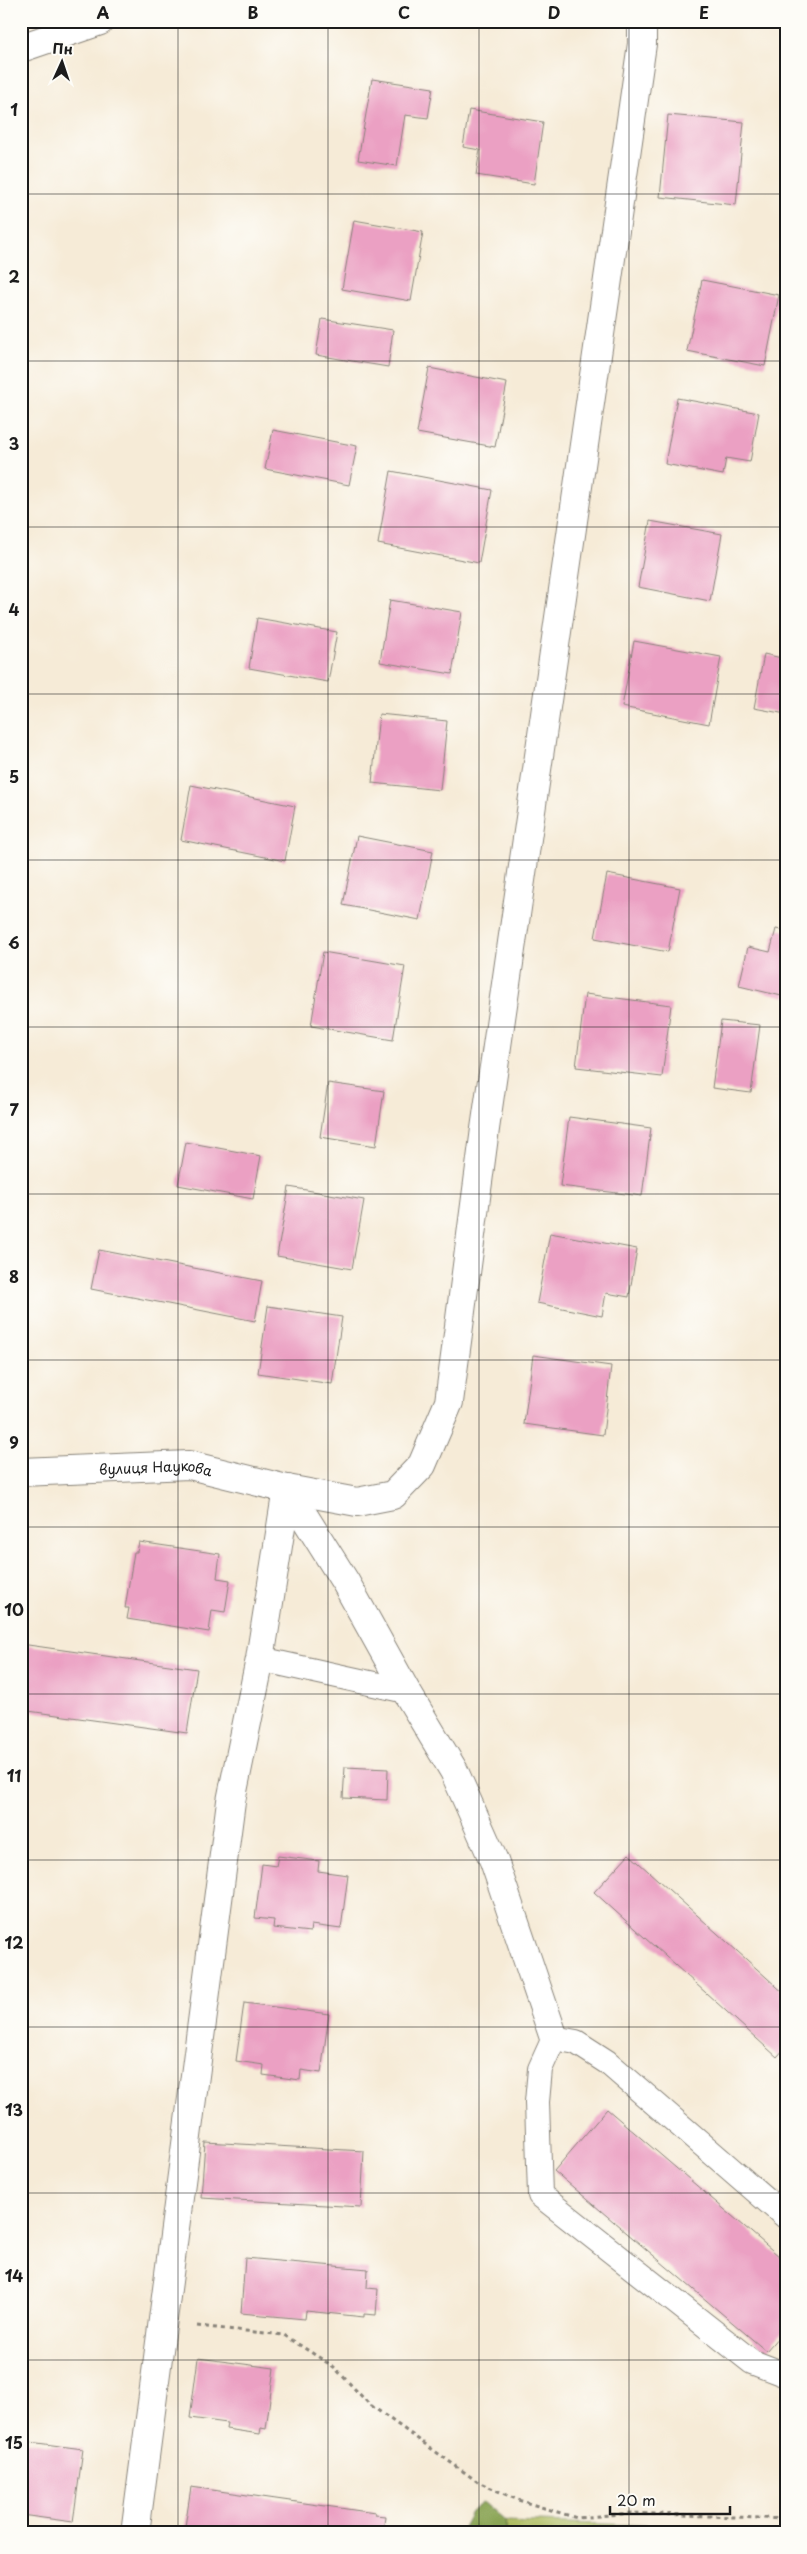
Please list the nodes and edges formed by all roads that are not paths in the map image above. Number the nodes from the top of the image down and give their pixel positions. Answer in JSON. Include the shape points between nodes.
{"nodes":[{"id":1,"x":100,"y":21,"type":"edge"},
{"id":2,"x":642,"y":21,"type":"edge"},
{"id":3,"x":21,"y":48,"type":"edge"},
{"id":4,"x":21,"y":1472,"type":"edge"},
{"id":5,"x":287,"y":1489,"type":"junction"},
{"id":6,"x":260,"y":1660,"type":"junction"},
{"id":7,"x":406,"y":1691,"type":"junction"},
{"id":8,"x":554,"y":2038,"type":"junction"},
{"id":9,"x":786,"y":2217,"type":"edge"},
{"id":10,"x":786,"y":2375,"type":"edge"},
{"id":11,"x":134,"y":2533,"type":"edge"}],
"edges":[{"from":1,"to":3,"type":"street"},
{"from":2,"to":5,"type":"street","name":"вулиця Наукова","via":[[640,54],[486,1120],[449,1402],[422,1465],[393,1495],[357,1502]]},
{"from":4,"to":5,"type":"street","name":"вулиця Наукова","via":[[190,1465]]},
{"from":5,"to":6,"type":"street"},
{"from":5,"to":7,"type":"street","via":[[346,1583]]},
{"from":6,"to":7,"type":"lane"},
{"from":6,"to":11,"type":"street","via":[[231,1801]]},
{"from":7,"to":8,"type":"street","via":[[454,1771],[490,1852]]},
{"from":8,"to":9,"type":"lane","via":[[576,2042],[607,2062]]},
{"from":8,"to":10,"type":"lane","via":[[540,2069],[536,2102],[540,2195],[752,2362]]}]}
